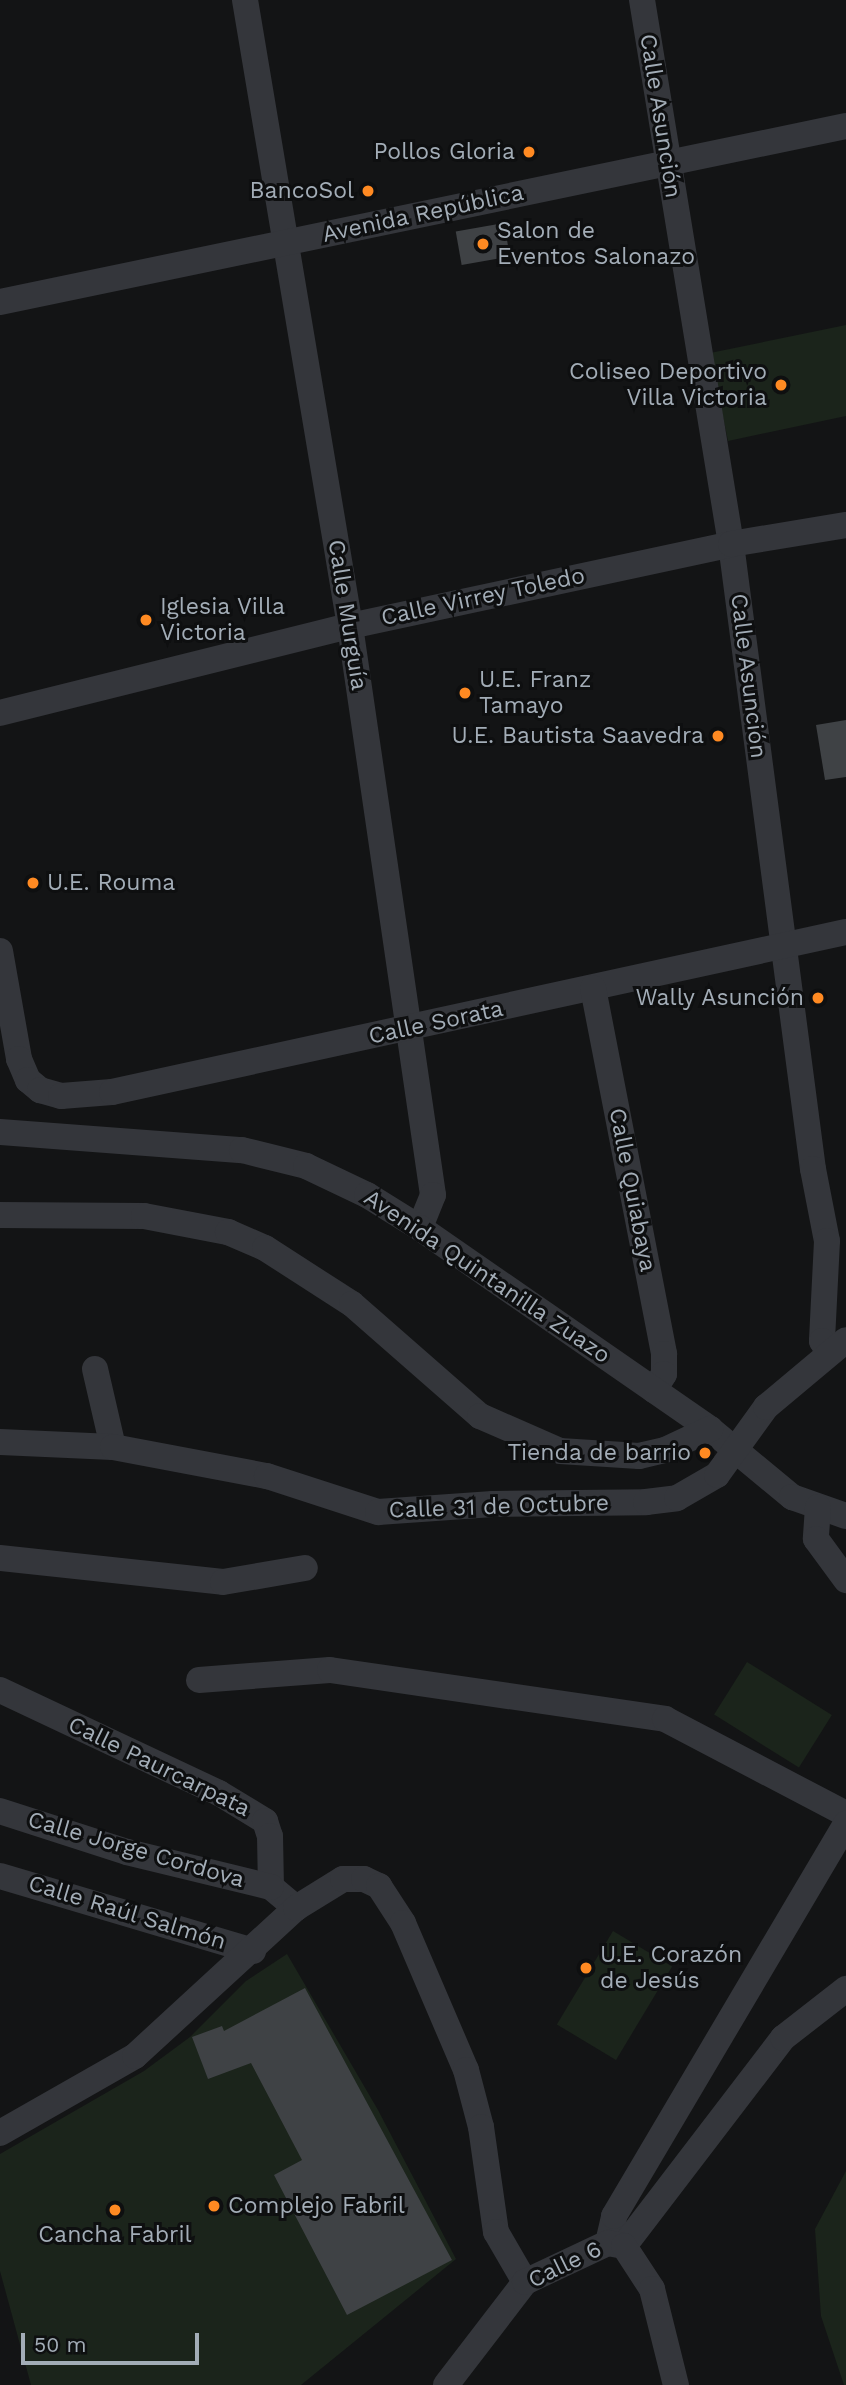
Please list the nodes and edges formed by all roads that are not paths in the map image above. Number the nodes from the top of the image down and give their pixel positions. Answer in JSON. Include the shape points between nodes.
{"nodes":[{"id":1,"x":245,"y":0,"type":"edge"},
{"id":2,"x":642,"y":0,"type":"edge"},
{"id":3,"x":846,"y":126,"type":"edge"},
{"id":4,"x":666,"y":160,"type":"junction"},
{"id":5,"x":285,"y":245,"type":"junction"},
{"id":6,"x":0,"y":302,"type":"edge"},
{"id":7,"x":846,"y":525,"type":"edge"},
{"id":8,"x":731,"y":544,"type":"junction"},
{"id":9,"x":350,"y":626,"type":"junction"},
{"id":10,"x":0,"y":713,"type":"edge"},
{"id":11,"x":846,"y":932,"type":"edge"},
{"id":12,"x":783,"y":947,"type":"junction"},
{"id":13,"x":0,"y":951,"type":"edge"},
{"id":14,"x":593,"y":988,"type":"junction"},
{"id":15,"x":408,"y":1030,"type":"junction"},
{"id":16,"x":0,"y":1132,"type":"edge"},
{"id":17,"x":0,"y":1214,"type":"edge"},
{"id":18,"x":420,"y":1228,"type":"junction"},
{"id":19,"x":838,"y":1347,"type":"edge"},
{"id":20,"x":95,"y":1369,"type":"dead end"},
{"id":21,"x":654,"y":1390,"type":"junction"},
{"id":22,"x":710,"y":1429,"type":"junction"},
{"id":23,"x":0,"y":1442,"type":"edge"},
{"id":24,"x":113,"y":1447,"type":"junction"},
{"id":25,"x":735,"y":1450,"type":"junction"},
{"id":26,"x":818,"y":1507,"type":"junction"},
{"id":27,"x":846,"y":1516,"type":"edge"},
{"id":28,"x":0,"y":1558,"type":"edge"},
{"id":29,"x":305,"y":1568,"type":"dead end"},
{"id":30,"x":846,"y":1580,"type":"edge"},
{"id":31,"x":199,"y":1679,"type":"dead end"},
{"id":32,"x":0,"y":1690,"type":"edge"},
{"id":33,"x":0,"y":1811,"type":"edge"},
{"id":34,"x":846,"y":1814,"type":"edge"},
{"id":35,"x":846,"y":1824,"type":"edge"},
{"id":36,"x":0,"y":1876,"type":"edge"},
{"id":37,"x":271,"y":1887,"type":"junction"},
{"id":38,"x":296,"y":1908,"type":"junction"},
{"id":39,"x":253,"y":1951,"type":"junction"},
{"id":40,"x":846,"y":1989,"type":"edge"},
{"id":41,"x":0,"y":2133,"type":"edge"},
{"id":42,"x":616,"y":2245,"type":"junction"},
{"id":43,"x":525,"y":2282,"type":"junction"},
{"id":44,"x":446,"y":2385,"type":"edge"},
{"id":45,"x":677,"y":2385,"type":"edge"}],
"edges":[{"from":1,"to":5,"type":"street","name":"Calle Murguía"},
{"from":2,"to":4,"type":"street","name":"Calle Asunción"},
{"from":3,"to":4,"type":"street","name":"Avenida República"},
{"from":4,"to":5,"type":"street","name":"Avenida República"},
{"from":4,"to":8,"type":"street","name":"Calle Asunción"},
{"from":5,"to":6,"type":"street","name":"Avenida República"},
{"from":5,"to":9,"type":"street","name":"Calle Murguía"},
{"from":7,"to":8,"type":"street","name":"Calle Virrey Toledo"},
{"from":8,"to":9,"type":"street","name":"Calle Virrey Toledo"},
{"from":8,"to":12,"type":"street","name":"Calle Asunción"},
{"from":9,"to":10,"type":"street","name":"Calle Virrey Toledo"},
{"from":9,"to":15,"type":"street","name":"Calle Murguía"},
{"from":11,"to":12,"type":"street","name":"Calle Sorata"},
{"from":12,"to":14,"type":"street","name":"Calle Sorata"},
{"from":12,"to":19,"type":"street","name":"Calle Asunción","via":[[827,1241],[822,1341]]},
{"from":13,"to":15,"type":"street","name":"Calle Sorata","via":[[19,1059],[28,1080],[40,1090],[61,1096],[112,1093]]},
{"from":14,"to":15,"type":"street","name":"Calle Sorata"},
{"from":14,"to":21,"type":"street","name":"Calle Quiabaya","via":[[663,1354],[664,1374]]},
{"from":15,"to":18,"type":"street","name":"Calle Murguía","via":[[433,1195]]},
{"from":16,"to":18,"type":"street","name":"Avenida Quintanilla Zuazo","via":[[242,1150],[306,1166],[367,1195]]},
{"from":17,"to":22,"type":"street","via":[[144,1216],[228,1232],[265,1248],[352,1304],[480,1416],[560,1451],[639,1455],[675,1447]]},
{"from":18,"to":21,"type":"street","name":"Avenida Quintanilla Zuazo"},
{"from":19,"to":25,"type":"street","name":"Calle 31 de Octubre","via":[[766,1407]]},
{"from":20,"to":24,"type":"street"},
{"from":21,"to":22,"type":"street","name":"Avenida Quintanilla Zuazo"},
{"from":22,"to":25,"type":"street","name":"Avenida Quintanilla Zuazo"},
{"from":23,"to":24,"type":"street","name":"Calle 31 de Octubre"},
{"from":24,"to":25,"type":"street","name":"Calle 31 de Octubre","via":[[267,1476],[378,1512],[677,1497],[717,1475]]},
{"from":25,"to":26,"type":"street","name":"Avenida Quintanilla Zuazo","via":[[792,1497]]},
{"from":26,"to":27,"type":"street","name":"Avenida Quintanilla Zuazo"},
{"from":26,"to":30,"type":"street","via":[[816,1539]]},
{"from":28,"to":29,"type":"street","via":[[223,1582]]},
{"from":31,"to":34,"type":"street","via":[[330,1670],[665,1719]]},
{"from":32,"to":37,"type":"street","name":"Calle Paurcarpata","via":[[219,1793],[265,1821],[270,1836]]},
{"from":33,"to":37,"type":"street","name":"Calle Jorge Cordova","via":[[127,1852]]},
{"from":35,"to":42,"type":"street","via":[[614,2216]]},
{"from":36,"to":39,"type":"street","name":"Calle Raúl Salmón"},
{"from":37,"to":38,"type":"street"},
{"from":38,"to":39,"type":"street"},
{"from":38,"to":43,"type":"street","via":[[343,1880],[364,1879],[379,1886],[403,1923],[466,2070],[481,2127],[496,2232]]},
{"from":39,"to":41,"type":"street","via":[[135,2056]]},
{"from":40,"to":42,"type":"street","via":[[783,2038]]},
{"from":42,"to":43,"type":"street","name":"Calle 6"},
{"from":42,"to":45,"type":"street","name":"Calle 6","via":[[652,2289]]},
{"from":43,"to":44,"type":"street","name":"Calle 6"}]}
